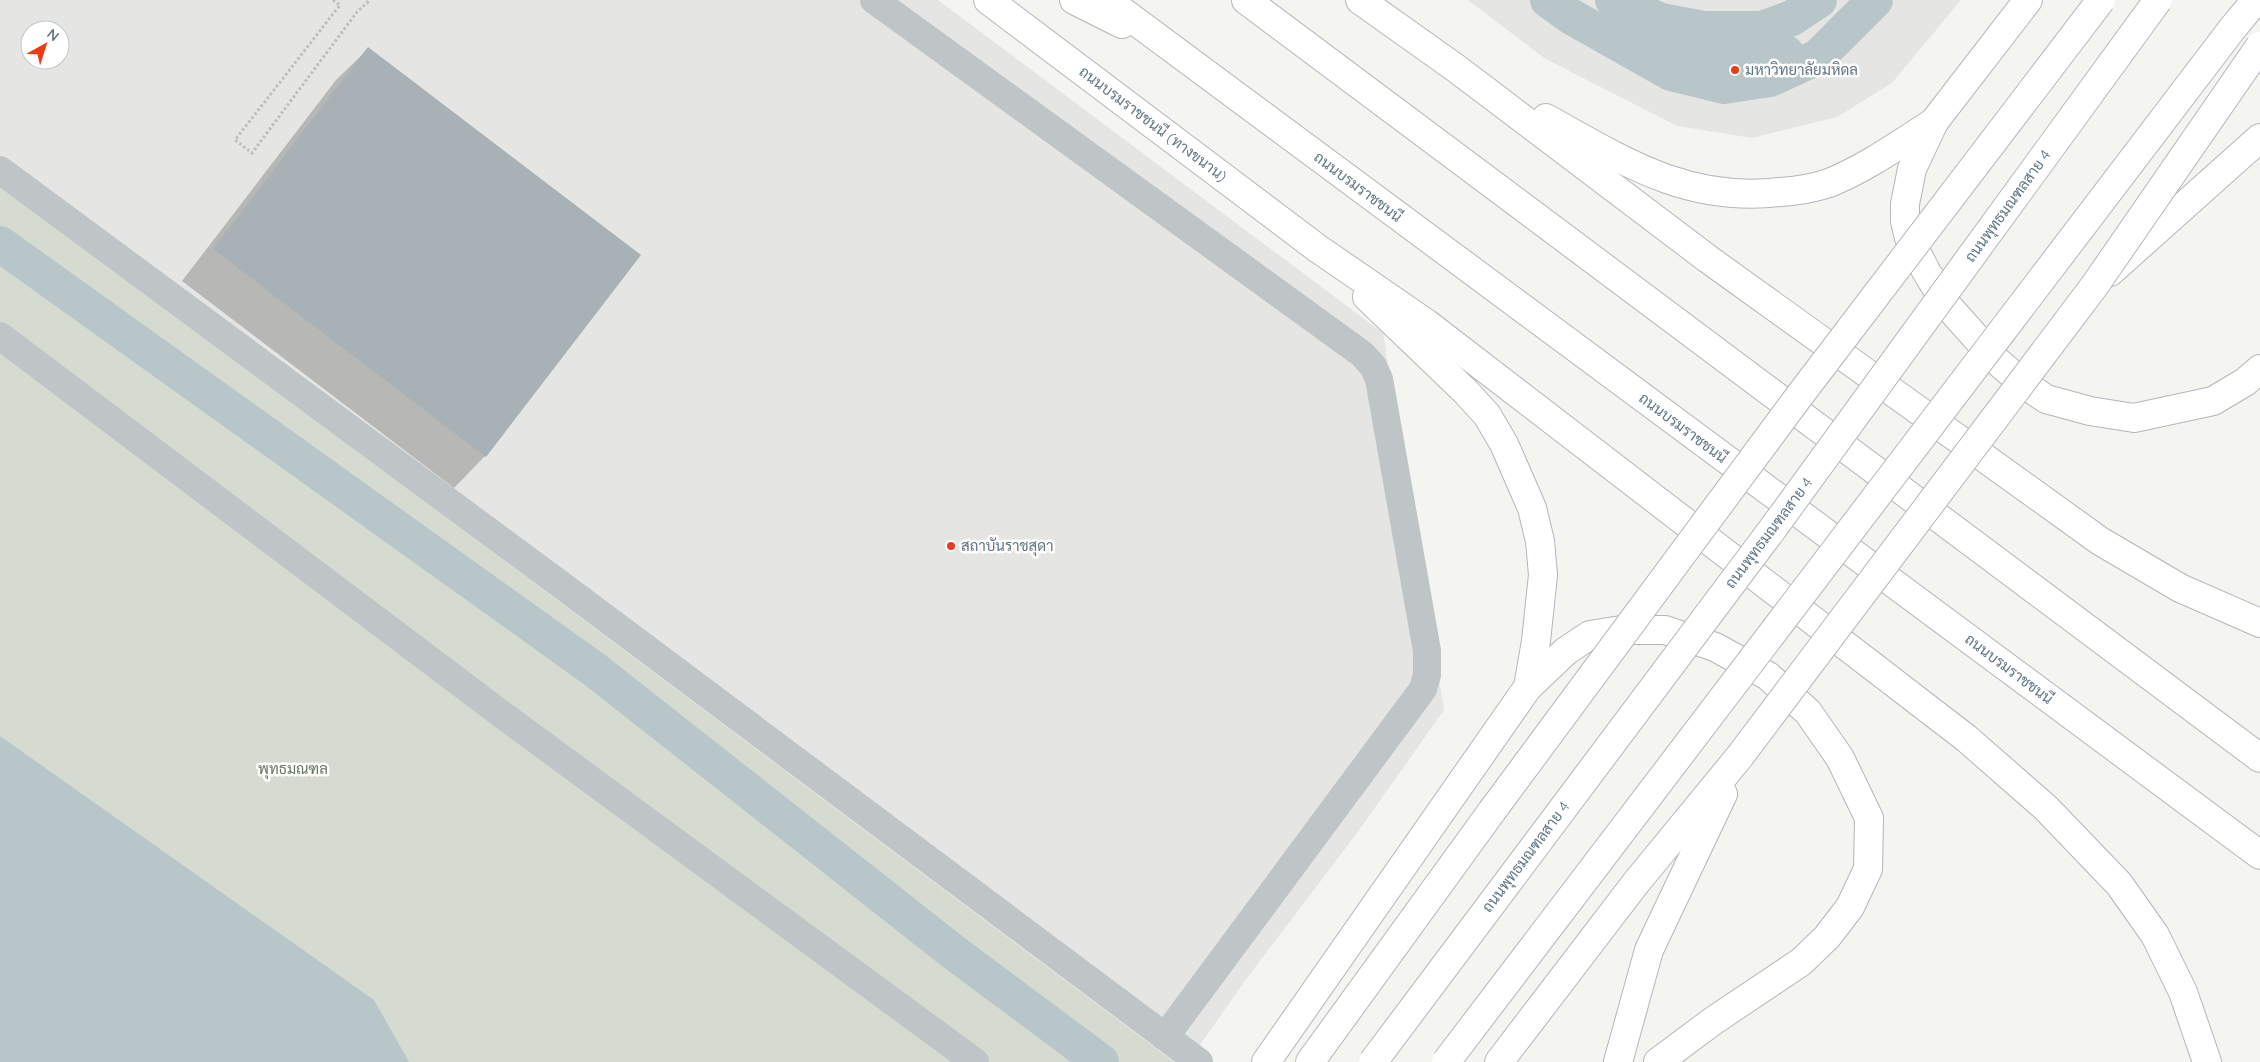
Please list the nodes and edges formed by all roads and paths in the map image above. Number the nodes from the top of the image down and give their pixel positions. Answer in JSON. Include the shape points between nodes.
{"nodes":[{"id":1,"x":333,"y":0,"type":"edge"},
{"id":2,"x":370,"y":0,"type":"edge"},
{"id":3,"x":874,"y":0,"type":"edge"},
{"id":4,"x":988,"y":0,"type":"edge"},
{"id":5,"x":1074,"y":0,"type":"edge"},
{"id":6,"x":1107,"y":0,"type":"edge"},
{"id":7,"x":1246,"y":0,"type":"edge"},
{"id":8,"x":1360,"y":0,"type":"edge"},
{"id":9,"x":2028,"y":0,"type":"edge"},
{"id":10,"x":2101,"y":0,"type":"edge"},
{"id":11,"x":2158,"y":0,"type":"edge"},
{"id":12,"x":2256,"y":0,"type":"edge"},
{"id":13,"x":2260,"y":46,"type":"edge"},
{"id":14,"x":1173,"y":50,"type":"junction"},
{"id":15,"x":1457,"y":68,"type":"junction"},
{"id":16,"x":1934,"y":122,"type":"junction"},
{"id":17,"x":2260,"y":138,"type":"edge"},
{"id":18,"x":0,"y":170,"type":"edge"},
{"id":19,"x":1317,"y":248,"type":"junction"},
{"id":20,"x":2095,"y":285,"type":"junction"},
{"id":21,"x":0,"y":336,"type":"edge"},
{"id":22,"x":2260,"y":368,"type":"edge"},
{"id":23,"x":2260,"y":623,"type":"edge"},
{"id":24,"x":1528,"y":687,"type":"junction"},
{"id":25,"x":1740,"y":756,"type":"junction"},
{"id":26,"x":2260,"y":758,"type":"edge"},
{"id":27,"x":2260,"y":855,"type":"edge"},
{"id":28,"x":1165,"y":1037,"type":"junction"},
{"id":29,"x":975,"y":1062,"type":"edge"},
{"id":30,"x":1199,"y":1062,"type":"edge"},
{"id":31,"x":1266,"y":1062,"type":"edge"},
{"id":32,"x":1310,"y":1062,"type":"edge"},
{"id":33,"x":1373,"y":1062,"type":"edge"},
{"id":34,"x":1446,"y":1062,"type":"edge"},
{"id":35,"x":1498,"y":1062,"type":"edge"},
{"id":36,"x":1618,"y":1062,"type":"edge"},
{"id":37,"x":1658,"y":1062,"type":"edge"},
{"id":38,"x":2207,"y":1062,"type":"edge"}],
"edges":[{"from":1,"to":2,"type":"path","via":[[340,5],[235,140],[252,153],[357,12]]},
{"from":3,"to":28,"type":"street","via":[[1362,354],[1379,379],[1427,651],[1427,675],[1423,689]]},
{"from":4,"to":19,"type":"main road","name":"ถนนบรมราชชนนี (ทางขนาน)"},
{"from":5,"to":14,"type":"main road"},
{"from":6,"to":14,"type":"main road","name":"ถนนบรมราชชนนี"},
{"from":7,"to":26,"type":"main road"},
{"from":8,"to":15,"type":"main road"},
{"from":9,"to":16,"type":"main road"},
{"from":10,"to":32,"type":"main road","bridge":true,"via":[[1800,395]]},
{"from":11,"to":33,"type":"main road","name":"ถนนพุทธมณฑลสาย 4","bridge":true,"via":[[1771,531]]},
{"from":12,"to":34,"type":"main road","bridge":true},
{"from":13,"to":20,"type":"main road","bridge":true},
{"from":14,"to":27,"type":"main road","name":"ถนนบรมราชชนนี"},
{"from":15,"to":16,"type":"main road","via":[[1632,166],[1675,183],[1722,194],[1760,195],[1828,183],[1876,159]]},
{"from":15,"to":23,"type":"main road","via":[[1708,259],[2100,541],[2180,588]]},
{"from":16,"to":22,"type":"main road","via":[[1912,169],[1905,204],[1909,238],[1946,304],[1997,362],[2020,381],[2046,398],[2134,418],[2213,401],[2245,382]]},
{"from":17,"to":20,"type":"main road","bridge":true},
{"from":18,"to":28,"type":"street","via":[[572,592]]},
{"from":19,"to":24,"type":"main road","via":[[1466,392],[1504,444],[1532,508],[1540,540],[1543,575]]},
{"from":19,"to":38,"type":"main road","via":[[1426,323],[1966,738],[2046,808],[2119,884],[2155,935],[2183,992]]},
{"from":20,"to":25,"type":"main road","bridge":true},
{"from":21,"to":29,"type":"street","via":[[508,719]]},
{"from":24,"to":31,"type":"main road"},
{"from":24,"to":37,"type":"main road","via":[[1566,651],[1590,636],[1621,630],[1665,630],[1715,647],[1768,676],[1808,712],[1840,758],[1868,818],[1868,869],[1850,907],[1827,937],[1801,962]]},
{"from":25,"to":35,"type":"main road","via":[[1635,884]]},
{"from":25,"to":36,"type":"main road","via":[[1649,950]]},
{"from":28,"to":30,"type":"street"}]}
